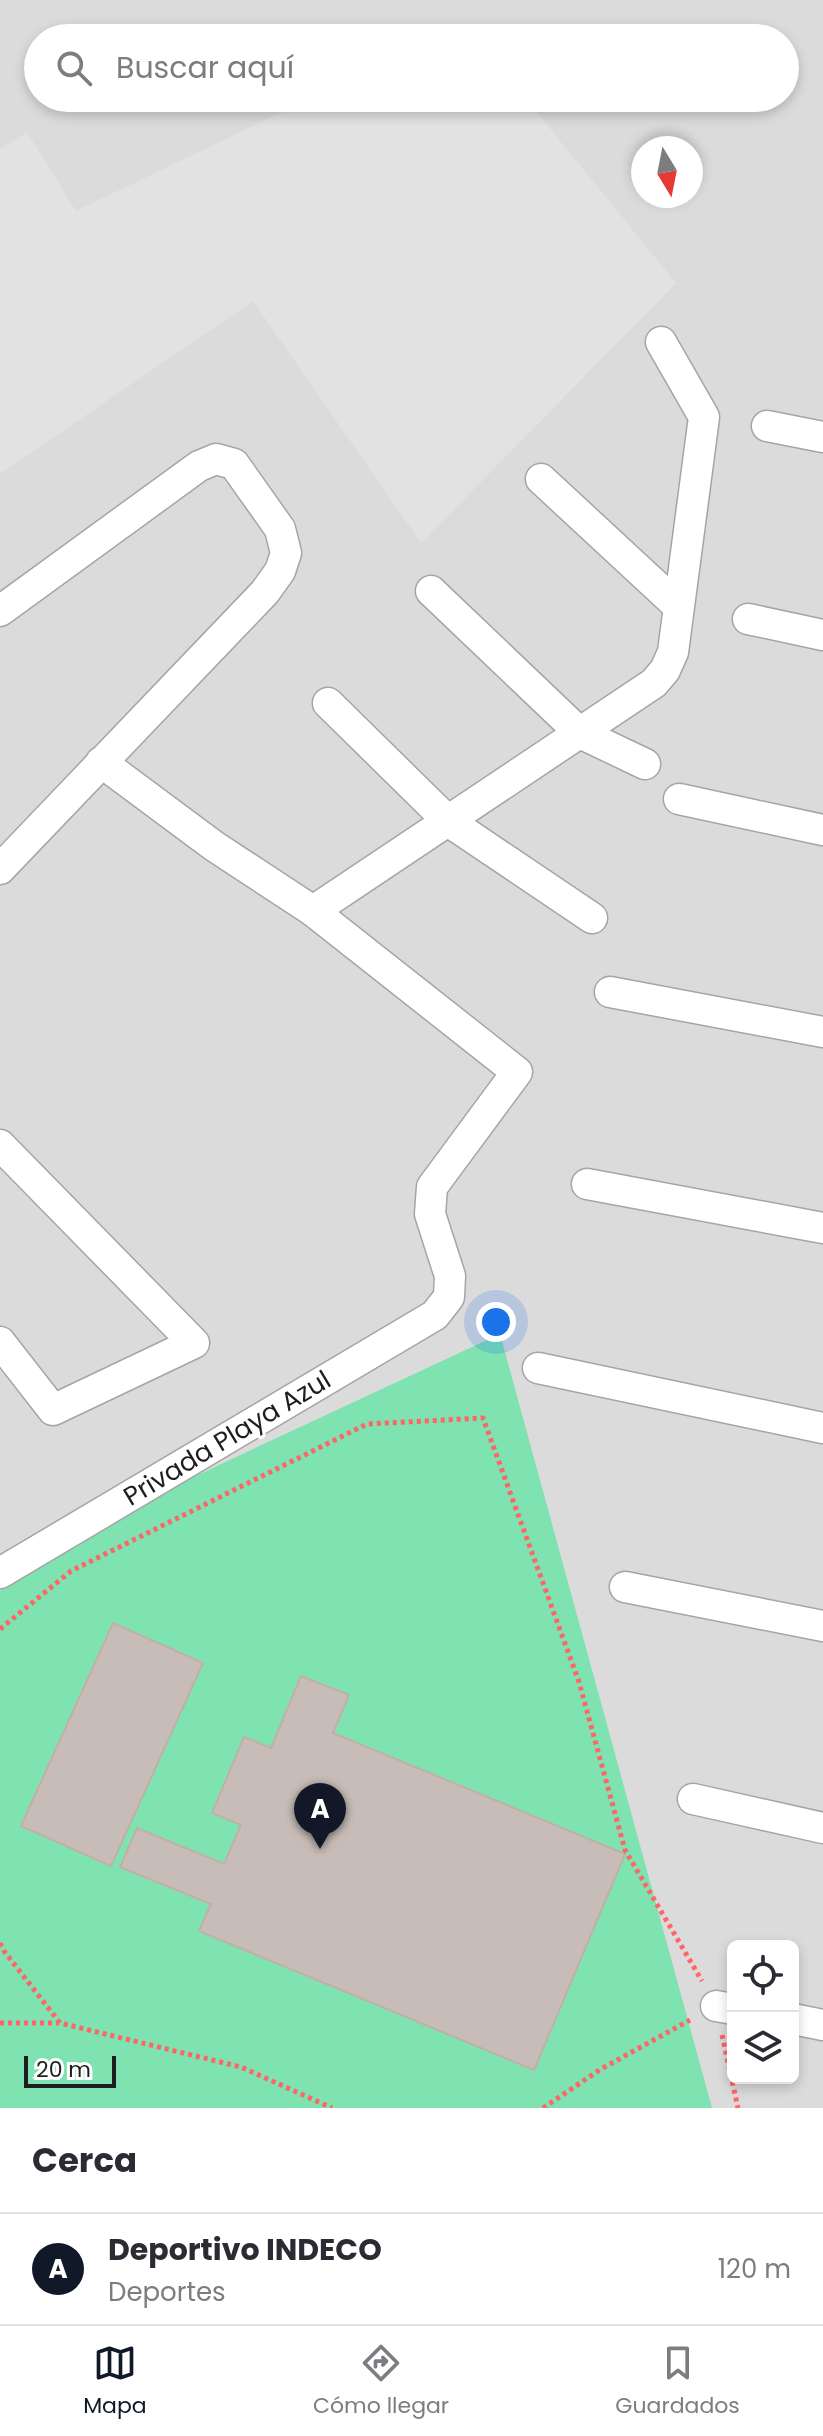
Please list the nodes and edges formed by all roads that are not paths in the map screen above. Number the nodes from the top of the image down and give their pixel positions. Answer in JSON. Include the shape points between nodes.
{"nodes":[{"id":1,"x":661,"y":342,"type":"dead end"},
{"id":2,"x":767,"y":426,"type":"dead end"},
{"id":3,"x":823,"y":437,"type":"edge"},
{"id":4,"x":541,"y":479,"type":"dead end"},
{"id":5,"x":431,"y":591,"type":"dead end"},
{"id":6,"x":678,"y":606,"type":"junction"},
{"id":7,"x":0,"y":611,"type":"edge"},
{"id":8,"x":748,"y":619,"type":"dead end"},
{"id":9,"x":823,"y":635,"type":"edge"},
{"id":10,"x":328,"y":703,"type":"dead end"},
{"id":11,"x":580,"y":733,"type":"junction"},
{"id":12,"x":101,"y":762,"type":"junction"},
{"id":13,"x":645,"y":764,"type":"dead end"},
{"id":14,"x":679,"y":799,"type":"dead end"},
{"id":15,"x":448,"y":821,"type":"junction"},
{"id":16,"x":823,"y":830,"type":"edge"},
{"id":17,"x":0,"y":869,"type":"edge"},
{"id":18,"x":313,"y":911,"type":"junction"},
{"id":19,"x":592,"y":918,"type":"dead end"},
{"id":20,"x":610,"y":992,"type":"dead end"},
{"id":21,"x":823,"y":1032,"type":"edge"},
{"id":22,"x":0,"y":1145,"type":"edge"},
{"id":23,"x":587,"y":1184,"type":"dead end"},
{"id":24,"x":823,"y":1228,"type":"edge"},
{"id":25,"x":0,"y":1342,"type":"edge"},
{"id":26,"x":538,"y":1368,"type":"dead end"},
{"id":27,"x":823,"y":1428,"type":"edge"},
{"id":28,"x":0,"y":1573,"type":"edge"},
{"id":29,"x":625,"y":1587,"type":"dead end"},
{"id":30,"x":823,"y":1626,"type":"edge"},
{"id":31,"x":693,"y":1799,"type":"dead end"},
{"id":32,"x":823,"y":1828,"type":"edge"},
{"id":33,"x":799,"y":2020,"type":"edge"},
{"id":34,"x":823,"y":2025,"type":"edge"}],
"edges":[{"from":1,"to":6,"type":"street","via":[[704,417]]},
{"from":2,"to":3,"type":"street"},
{"from":4,"to":6,"type":"street"},
{"from":5,"to":11,"type":"street"},
{"from":6,"to":11,"type":"street","via":[[673,652],[665,670]]},
{"from":7,"to":12,"type":"street","via":[[199,466],[216,459],[234,464],[280,529],[286,553],[265,592]]},
{"from":8,"to":9,"type":"street"},
{"from":10,"to":15,"type":"street"},
{"from":11,"to":13,"type":"street"},
{"from":11,"to":15,"type":"street"},
{"from":12,"to":17,"type":"street"},
{"from":12,"to":18,"type":"street"},
{"from":14,"to":16,"type":"street"},
{"from":15,"to":18,"type":"street"},
{"from":15,"to":19,"type":"street"},
{"from":18,"to":28,"type":"street","name":"Privada Playa Azul","via":[[517,1072],[432,1187],[430,1214],[450,1276],[449,1297],[435,1315]]},
{"from":20,"to":21,"type":"street"},
{"from":22,"to":25,"type":"street","via":[[194,1343],[53,1410]]},
{"from":23,"to":24,"type":"street"},
{"from":26,"to":27,"type":"street"},
{"from":29,"to":30,"type":"street"},
{"from":31,"to":32,"type":"street"},
{"from":33,"to":34,"type":"street"}]}
